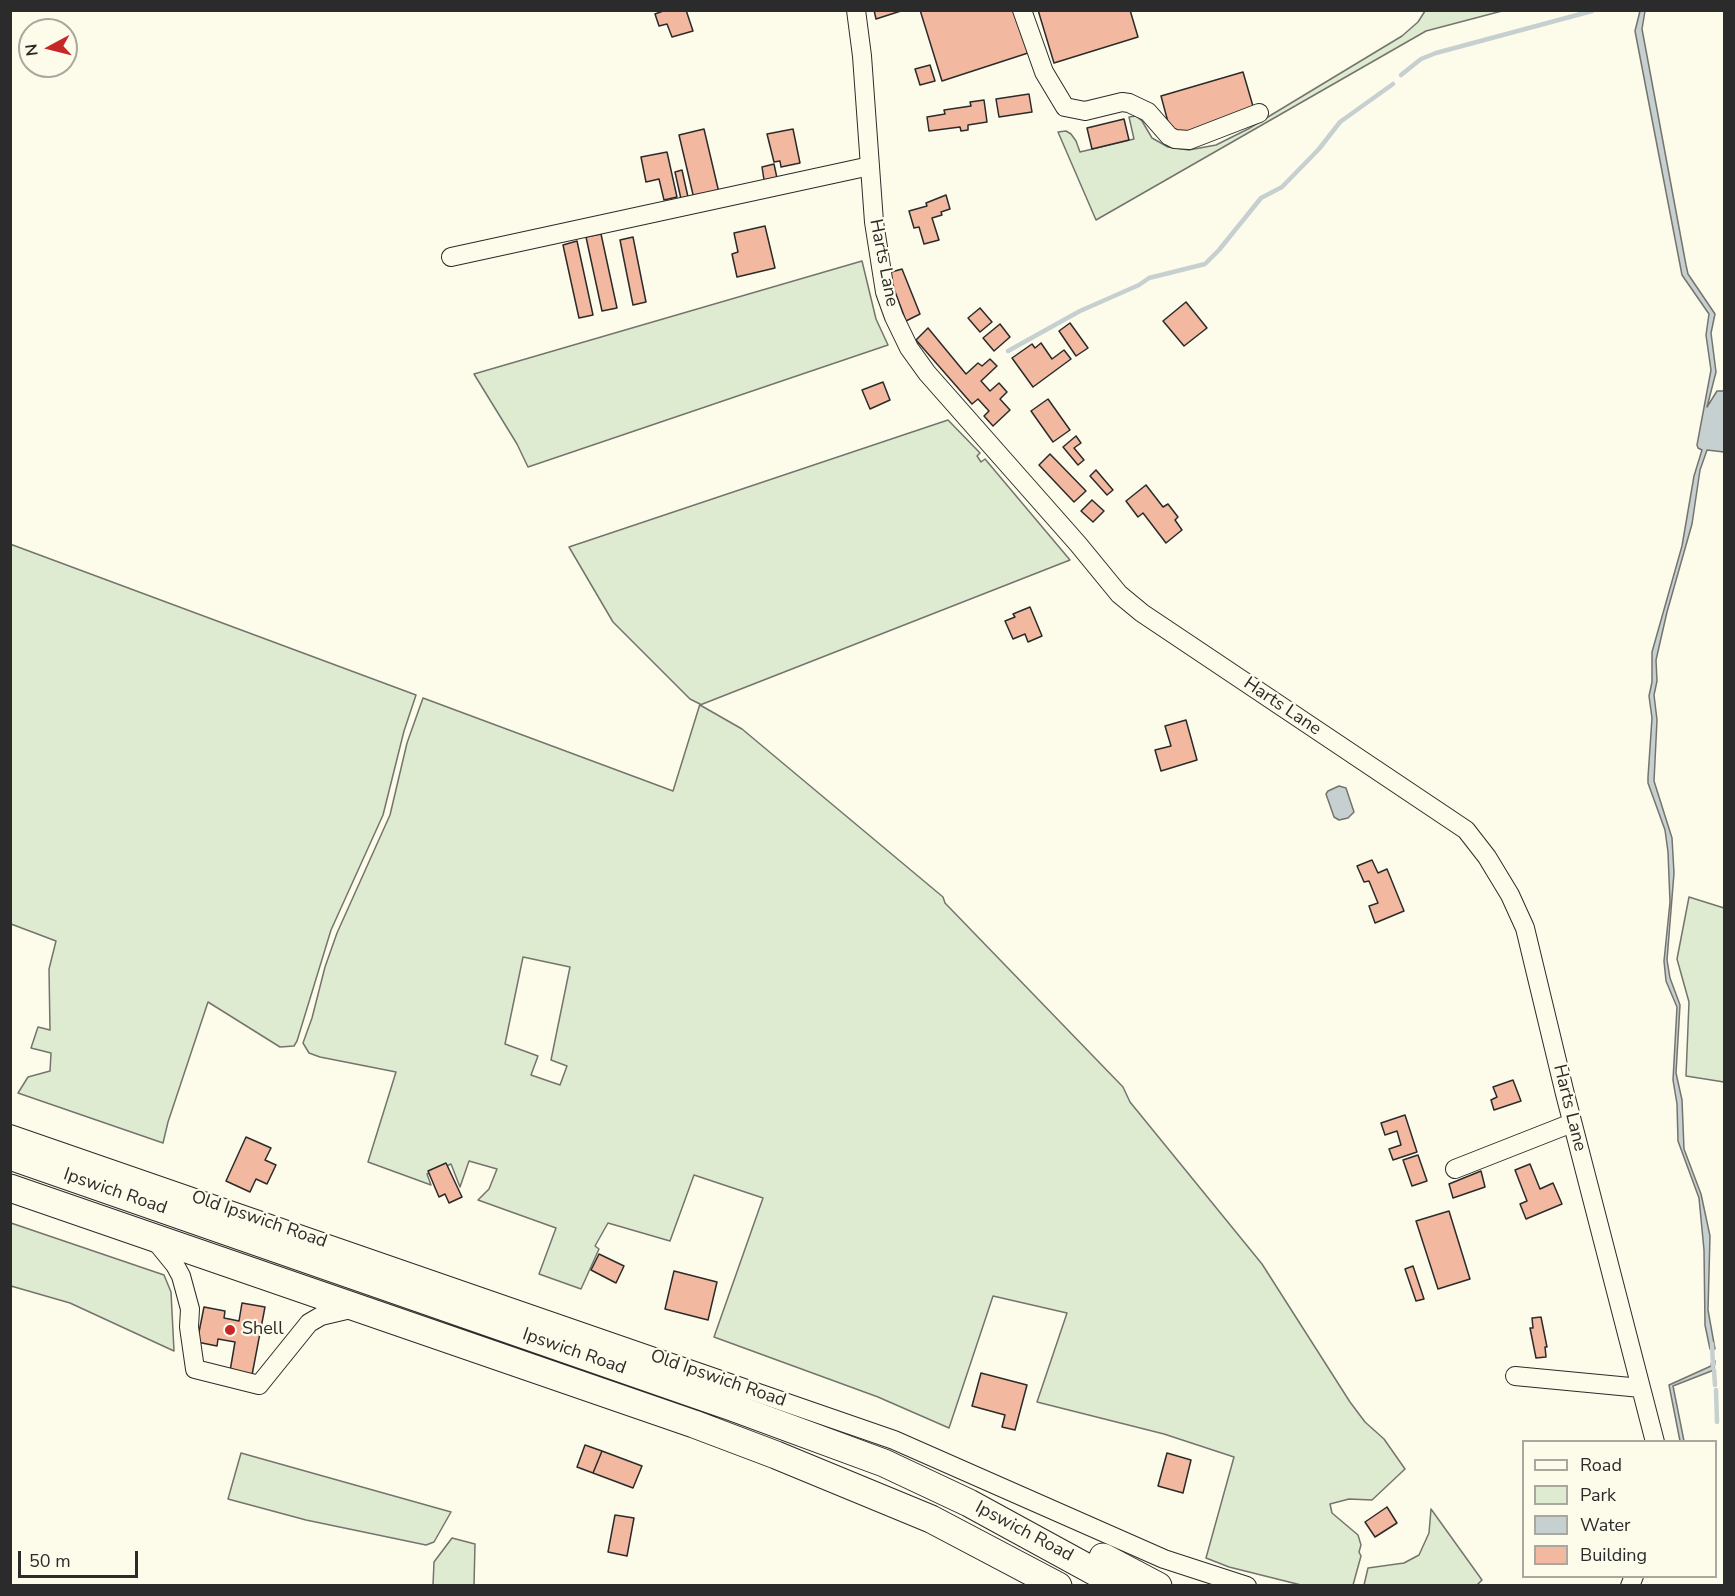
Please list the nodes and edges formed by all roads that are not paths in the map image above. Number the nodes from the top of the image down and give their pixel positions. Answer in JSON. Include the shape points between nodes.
{"nodes":[{"id":1,"x":856,"y":10,"type":"edge"},
{"id":2,"x":1022,"y":10,"type":"edge"},
{"id":3,"x":1259,"y":113,"type":"dead end"},
{"id":4,"x":870,"y":166,"type":"junction"},
{"id":5,"x":451,"y":257,"type":"dead end"},
{"id":6,"x":1572,"y":1123,"type":"junction"},
{"id":7,"x":10,"y":1134,"type":"edge"},
{"id":8,"x":10,"y":1156,"type":"edge"},
{"id":9,"x":1455,"y":1169,"type":"dead end"},
{"id":10,"x":10,"y":1188,"type":"edge"},
{"id":11,"x":153,"y":1238,"type":"junction"},
{"id":12,"x":355,"y":1308,"type":"junction"},
{"id":13,"x":1515,"y":1376,"type":"dead end"},
{"id":14,"x":1641,"y":1388,"type":"junction"},
{"id":15,"x":1654,"y":1440,"type":"edge"},
{"id":16,"x":969,"y":1503,"type":"junction"},
{"id":17,"x":1058,"y":1586,"type":"edge"},
{"id":18,"x":1121,"y":1586,"type":"edge"},
{"id":19,"x":1158,"y":1586,"type":"edge"},
{"id":20,"x":1247,"y":1586,"type":"edge"}],
"edges":[{"from":1,"to":4,"type":"street","name":"Harts Lane"},
{"from":2,"to":3,"type":"street","via":[[1044,72],[1065,107],[1085,111],[1129,103],[1148,112],[1168,136],[1189,140]]},
{"from":4,"to":5,"type":"street"},
{"from":4,"to":6,"type":"street","name":"Harts Lane","via":[[885,292],[909,348],[1119,594],[1466,830],[1480,848],[1510,895],[1525,928]]},
{"from":6,"to":9,"type":"street"},
{"from":6,"to":14,"type":"street","name":"Harts Lane"},
{"from":7,"to":20,"type":"street","name":"Old Ipswich Road","via":[[894,1440],[1164,1559]]},
{"from":8,"to":16,"type":"highway","name":"Ipswich Road","via":[[804,1432],[884,1463]]},
{"from":10,"to":11,"type":"highway","name":"Ipswich Road"},
{"from":11,"to":12,"type":"highway","name":"Ipswich Road"},
{"from":11,"to":12,"type":"street","via":[[181,1276],[190,1309],[195,1369],[259,1385],[309,1323]]},
{"from":12,"to":17,"type":"highway","name":"Ipswich Road","via":[[776,1455],[931,1519]]},
{"from":13,"to":14,"type":"street"},
{"from":14,"to":15,"type":"street","name":"Harts Lane"},
{"from":16,"to":18,"type":"highway","name":"Ipswich Road"},
{"from":16,"to":19,"type":"highway","via":[[1013,1512]]}]}
